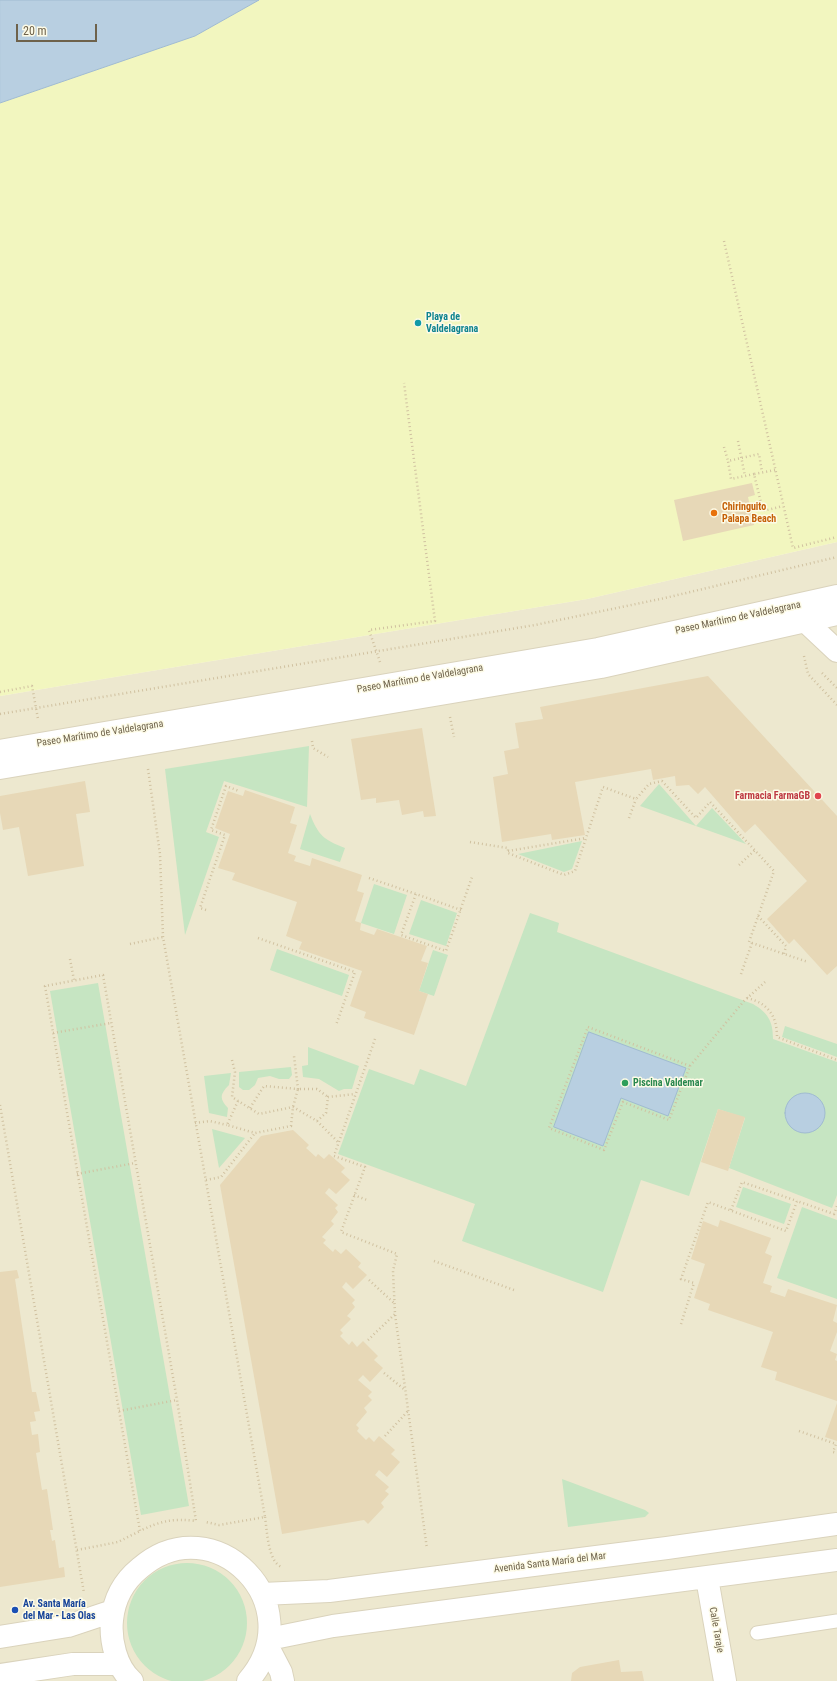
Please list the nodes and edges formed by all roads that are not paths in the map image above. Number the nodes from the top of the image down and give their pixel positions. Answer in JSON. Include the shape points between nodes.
{"nodes":[{"id":1,"x":837,"y":596,"type":"edge"},
{"id":2,"x":804,"y":613,"type":"junction"},
{"id":3,"x":837,"y":614,"type":"edge"},
{"id":4,"x":837,"y":651,"type":"edge"},
{"id":5,"x":0,"y":751,"type":"edge"},
{"id":6,"x":0,"y":768,"type":"edge"},
{"id":7,"x":837,"y":1524,"type":"edge"},
{"id":8,"x":837,"y":1560,"type":"edge"},
{"id":9,"x":707,"y":1578,"type":"junction"},
{"id":10,"x":262,"y":1594,"type":"junction"},
{"id":11,"x":113,"y":1611,"type":"junction"},
{"id":12,"x":837,"y":1621,"type":"edge"},
{"id":13,"x":757,"y":1633,"type":"dead end"},
{"id":14,"x":0,"y":1637,"type":"edge"},
{"id":15,"x":268,"y":1643,"type":"junction"},
{"id":16,"x":0,"y":1675,"type":"edge"},
{"id":17,"x":127,"y":1676,"type":"edge"},
{"id":18,"x":248,"y":1681,"type":"edge"},
{"id":19,"x":283,"y":1681,"type":"edge"},
{"id":20,"x":725,"y":1681,"type":"edge"}],
"edges":[{"from":1,"to":2,"type":"street","name":"Paseo Marítimo de Valdelagrana"},
{"from":2,"to":3,"type":"street","name":"Paseo Marítimo de Valdelagrana"},
{"from":2,"to":4,"type":"street"},
{"from":2,"to":5,"type":"street","name":"Paseo Marítimo de Valdelagrana"},
{"from":2,"to":6,"type":"street","name":"Paseo Marítimo de Valdelagrana","via":[[601,667]]},
{"from":7,"to":10,"type":"street","name":"Avenida Santa María del Mar","via":[[329,1591]]},
{"from":8,"to":9,"type":"street"},
{"from":9,"to":15,"type":"street","via":[[333,1626]]},
{"from":9,"to":20,"type":"street","name":"Calle Taraje"},
{"from":10,"to":11,"type":"street","via":[[243,1568],[222,1554],[198,1548],[173,1550],[150,1559],[131,1575],[117,1596]]},
{"from":10,"to":15,"type":"street","via":[[269,1616]]},
{"from":11,"to":14,"type":"street","via":[[68,1626]]},
{"from":11,"to":17,"type":"street","via":[[113,1647]]},
{"from":12,"to":13,"type":"lane"},
{"from":15,"to":18,"type":"street","via":[[258,1670]]},
{"from":15,"to":19,"type":"street"},
{"from":16,"to":17,"type":"street","via":[[73,1664]]}]}
